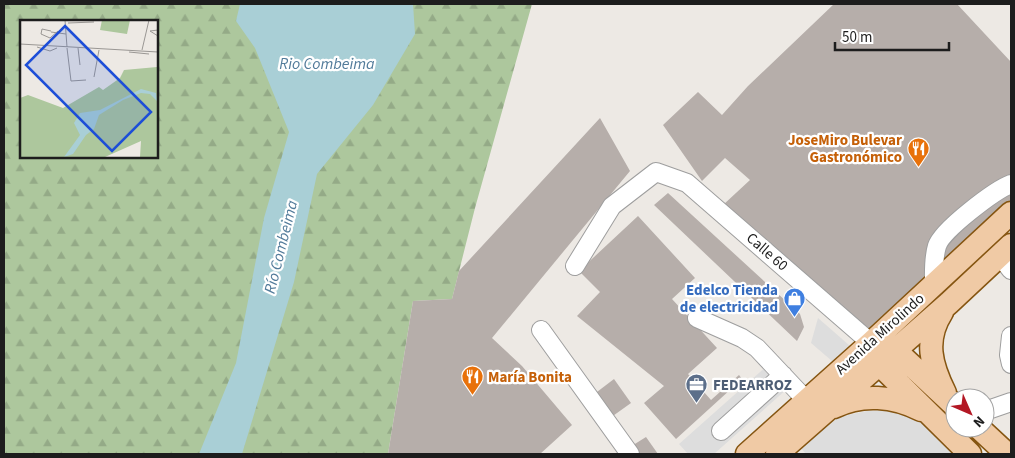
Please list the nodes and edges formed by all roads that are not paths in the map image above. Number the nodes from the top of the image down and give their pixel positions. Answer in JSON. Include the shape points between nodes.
{"nodes":[{"id":1,"x":1011,"y":184,"type":"edge"},
{"id":2,"x":1011,"y":213,"type":"edge"},
{"id":3,"x":1007,"y":257,"type":"edge"},
{"id":4,"x":575,"y":266,"type":"dead end"},
{"id":5,"x":934,"y":285,"type":"junction"},
{"id":6,"x":949,"y":303,"type":"junction"},
{"id":7,"x":697,"y":318,"type":"dead end"},
{"id":8,"x":541,"y":330,"type":"dead end"},
{"id":9,"x":1011,"y":336,"type":"edge"},
{"id":10,"x":871,"y":344,"type":"junction"},
{"id":11,"x":887,"y":357,"type":"junction"},
{"id":12,"x":1011,"y":364,"type":"edge"},
{"id":13,"x":784,"y":374,"type":"junction"},
{"id":14,"x":945,"y":391,"type":"edge"},
{"id":15,"x":945,"y":398,"type":"edge"},
{"id":16,"x":1011,"y":402,"type":"edge"},
{"id":17,"x":816,"y":406,"type":"junction"},
{"id":18,"x":995,"y":407,"type":"edge"},
{"id":19,"x":930,"y":414,"type":"junction"},
{"id":20,"x":721,"y":431,"type":"dead end"},
{"id":21,"x":990,"y":438,"type":"edge"},
{"id":22,"x":630,"y":454,"type":"edge"},
{"id":23,"x":747,"y":454,"type":"edge"},
{"id":24,"x":777,"y":454,"type":"edge"},
{"id":25,"x":970,"y":454,"type":"edge"},
{"id":26,"x":1007,"y":454,"type":"edge"}],
"edges":[{"from":1,"to":5,"type":"street","via":[[978,206],[942,237],[937,244]]},
{"from":2,"to":5,"type":"main road","name":"Avenida Mirolindo"},
{"from":3,"to":6,"type":"main road","name":"Avenida Mirolindo"},
{"from":4,"to":10,"type":"street","name":"Calle 60","via":[[612,206],[656,172],[687,183]]},
{"from":5,"to":10,"type":"main road","name":"Avenida Mirolindo"},
{"from":6,"to":11,"type":"main road","name":"Avenida Mirolindo"},
{"from":6,"to":14,"type":"main road","via":[[933,330],[931,346],[937,377]]},
{"from":7,"to":13,"type":"street","via":[[742,338]]},
{"from":8,"to":22,"type":"street"},
{"from":9,"to":12,"type":"street","via":[[1008,355]]},
{"from":10,"to":11,"type":"main road","name":"Calle 60"},
{"from":10,"to":17,"type":"main road","name":"Avenida Mirolindo"},
{"from":11,"to":15,"type":"main road","name":"Calle 60"},
{"from":11,"to":17,"type":"main road","name":"Avenida Mirolindo"},
{"from":11,"to":19,"type":"main road","name":"Calle 60"},
{"from":13,"to":17,"type":"street"},
{"from":13,"to":20,"type":"street"},
{"from":16,"to":18,"type":"street"},
{"from":17,"to":19,"type":"main road","via":[[863,398],[896,399]]},
{"from":17,"to":23,"type":"main road","name":"Avenida Mirolindo"},
{"from":17,"to":24,"type":"main road","name":"Avenida Mirolindo"},
{"from":19,"to":25,"type":"main road","name":"Calle 60"},
{"from":21,"to":26,"type":"main road"}]}
